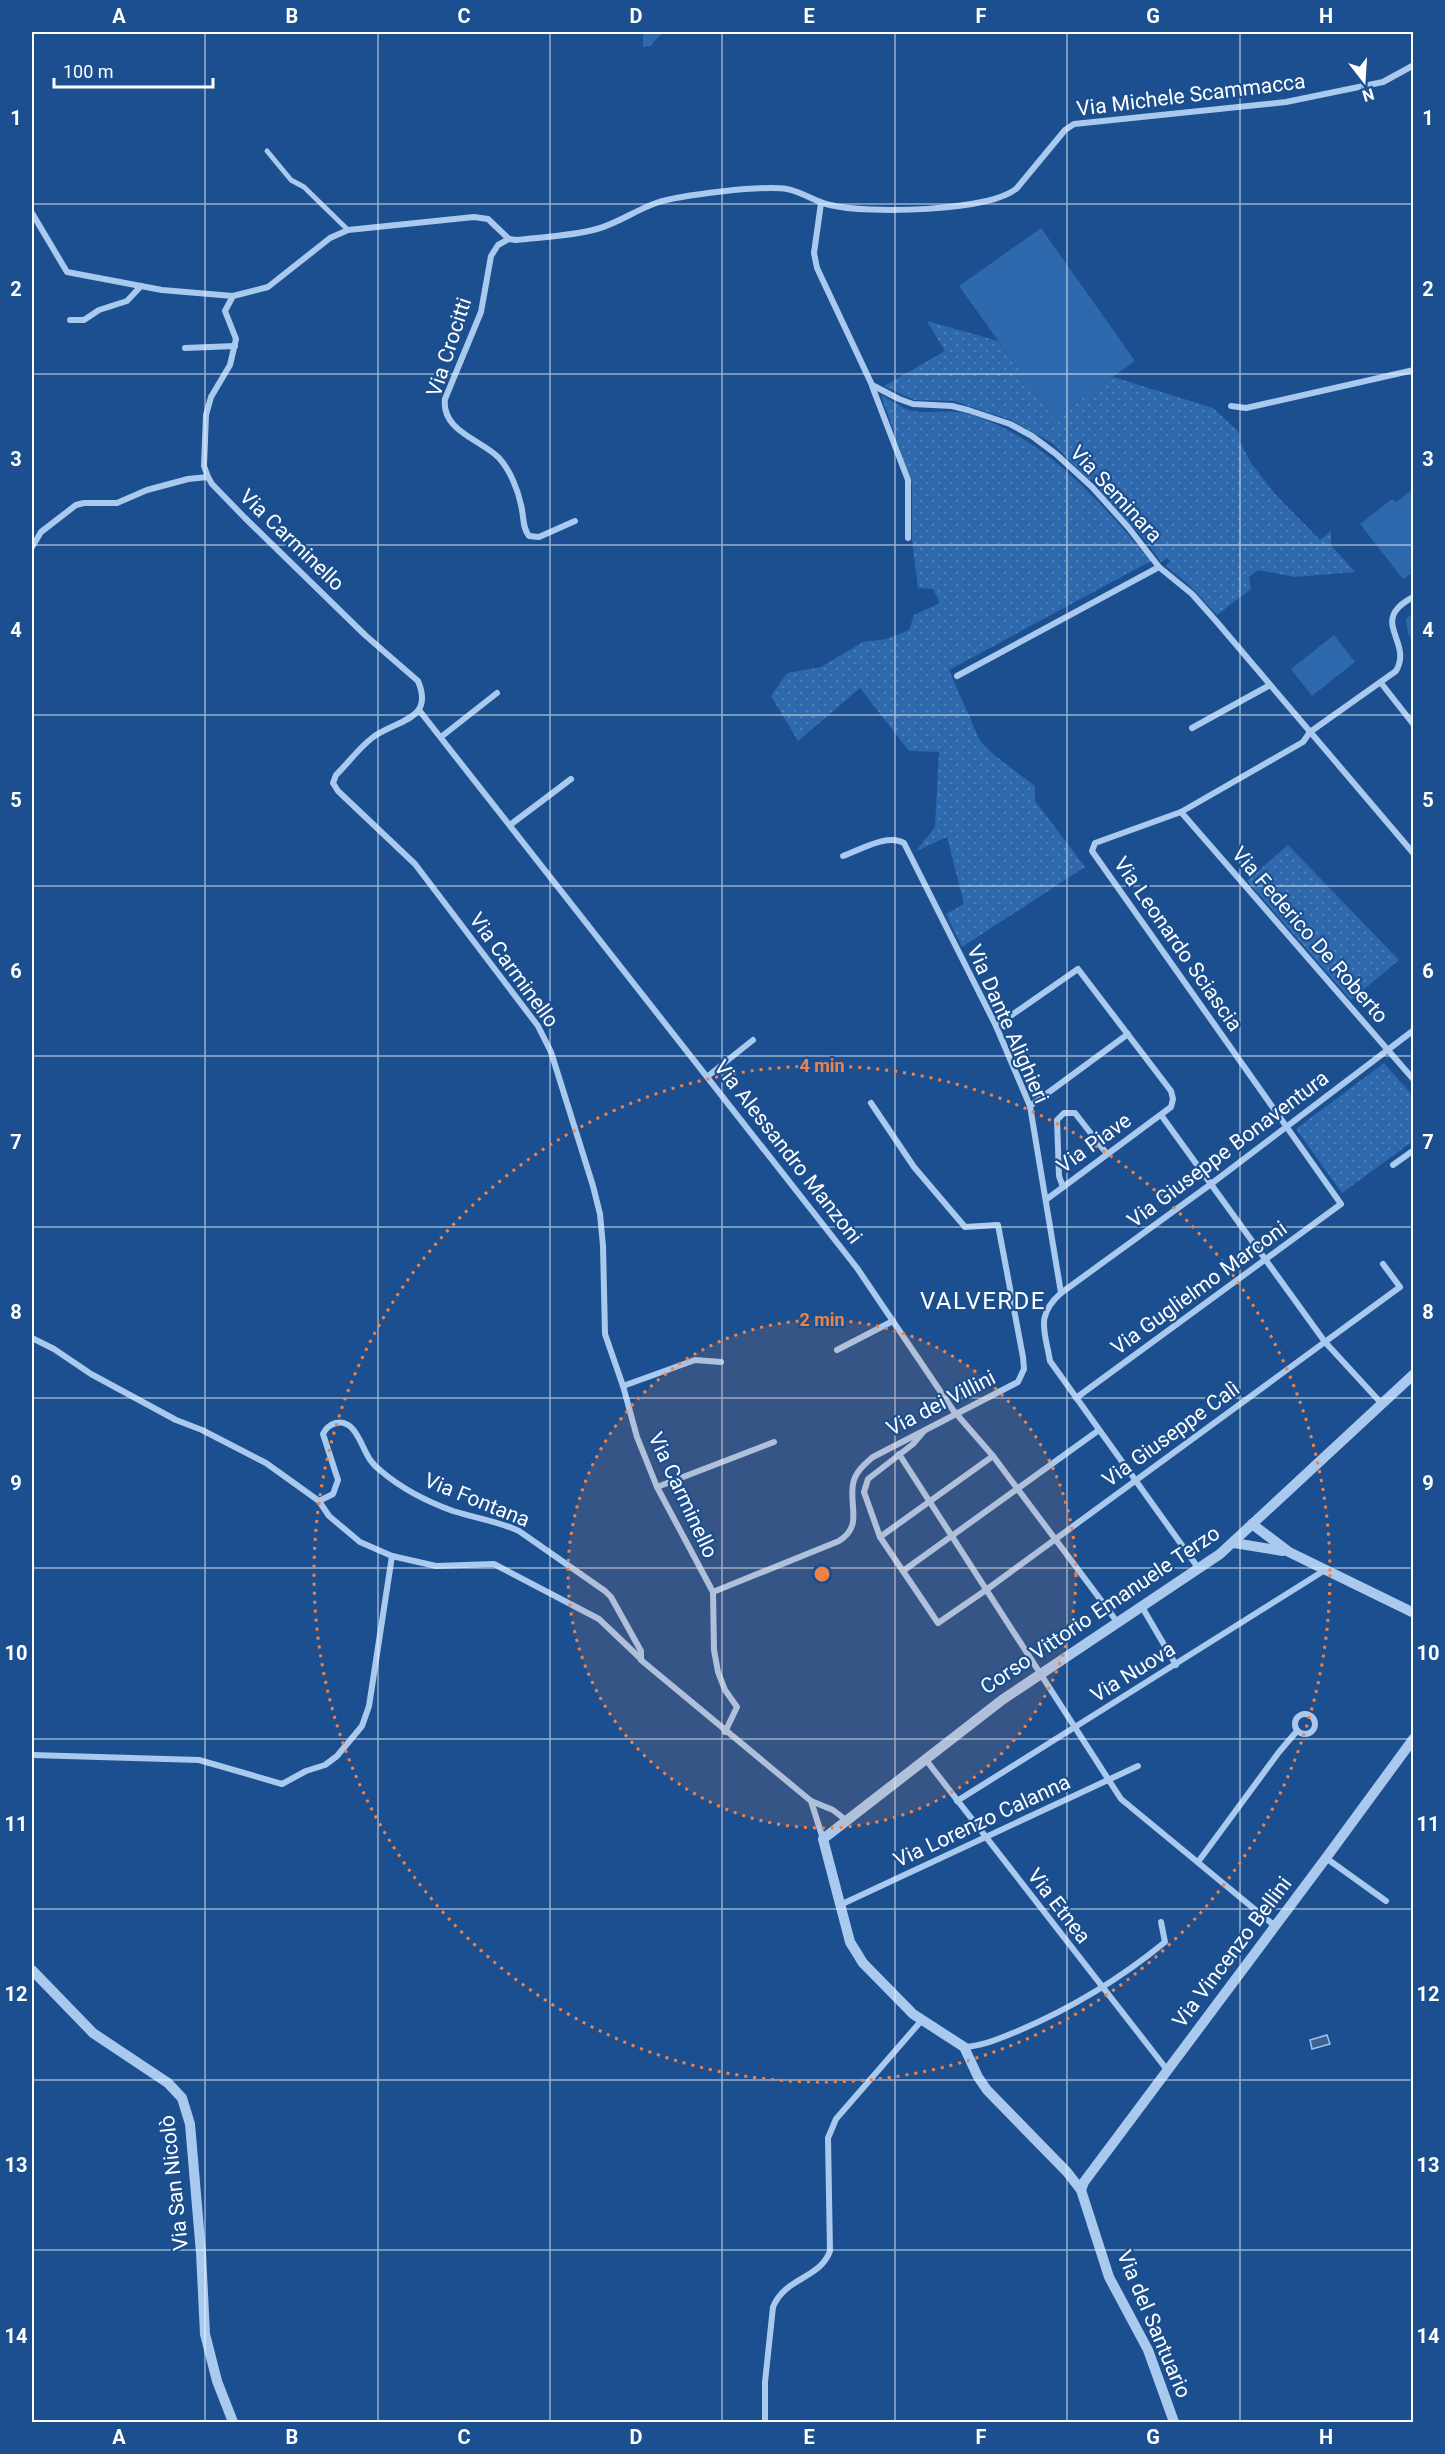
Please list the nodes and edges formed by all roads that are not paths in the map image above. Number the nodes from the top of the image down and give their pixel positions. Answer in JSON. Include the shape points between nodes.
{"nodes":[{"id":1,"x":1413,"y":65,"type":"edge"},
{"id":2,"x":267,"y":151,"type":"dead end"},
{"id":3,"x":821,"y":203,"type":"junction"},
{"id":4,"x":32,"y":213,"type":"edge"},
{"id":5,"x":348,"y":230,"type":"junction"},
{"id":6,"x":509,"y":239,"type":"junction"},
{"id":7,"x":141,"y":286,"type":"junction"},
{"id":8,"x":233,"y":296,"type":"junction"},
{"id":9,"x":70,"y":320,"type":"dead end"},
{"id":10,"x":235,"y":346,"type":"junction"},
{"id":11,"x":185,"y":348,"type":"dead end"},
{"id":12,"x":1413,"y":370,"type":"edge"},
{"id":13,"x":872,"y":385,"type":"junction"},
{"id":14,"x":1231,"y":406,"type":"dead end"},
{"id":15,"x":208,"y":477,"type":"junction"},
{"id":16,"x":575,"y":521,"type":"dead end"},
{"id":17,"x":908,"y":538,"type":"dead end"},
{"id":18,"x":32,"y":547,"type":"edge"},
{"id":19,"x":1159,"y":567,"type":"junction"},
{"id":20,"x":1413,"y":596,"type":"edge"},
{"id":21,"x":957,"y":676,"type":"dead end"},
{"id":22,"x":1381,"y":683,"type":"junction"},
{"id":23,"x":1270,"y":685,"type":"junction"},
{"id":24,"x":497,"y":693,"type":"dead end"},
{"id":25,"x":419,"y":710,"type":"junction"},
{"id":26,"x":1413,"y":725,"type":"edge"},
{"id":27,"x":1192,"y":728,"type":"dead end"},
{"id":28,"x":1310,"y":732,"type":"junction"},
{"id":29,"x":441,"y":737,"type":"junction"},
{"id":30,"x":571,"y":779,"type":"dead end"},
{"id":31,"x":1181,"y":812,"type":"junction"},
{"id":32,"x":510,"y":825,"type":"junction"},
{"id":33,"x":1413,"y":854,"type":"edge"},
{"id":34,"x":843,"y":856,"type":"dead end"},
{"id":35,"x":996,"y":1026,"type":"junction"},
{"id":36,"x":1413,"y":1030,"type":"edge"},
{"id":37,"x":1128,"y":1034,"type":"junction"},
{"id":38,"x":753,"y":1040,"type":"dead end"},
{"id":39,"x":1387,"y":1050,"type":"junction"},
{"id":40,"x":708,"y":1076,"type":"junction"},
{"id":41,"x":1413,"y":1080,"type":"edge"},
{"id":42,"x":871,"y":1103,"type":"dead end"},
{"id":43,"x":1030,"y":1106,"type":"junction"},
{"id":44,"x":1161,"y":1114,"type":"junction"},
{"id":45,"x":1286,"y":1128,"type":"junction"},
{"id":46,"x":1413,"y":1150,"type":"edge"},
{"id":47,"x":1107,"y":1154,"type":"junction"},
{"id":48,"x":1394,"y":1165,"type":"dead end"},
{"id":49,"x":1211,"y":1184,"type":"junction"},
{"id":50,"x":1063,"y":1186,"type":"junction"},
{"id":51,"x":1047,"y":1199,"type":"junction"},
{"id":52,"x":1341,"y":1204,"type":"joint"},
{"id":53,"x":1265,"y":1260,"type":"junction"},
{"id":54,"x":1383,"y":1264,"type":"dead end"},
{"id":55,"x":1061,"y":1293,"type":"junction"},
{"id":56,"x":893,"y":1322,"type":"junction"},
{"id":57,"x":32,"y":1338,"type":"edge"},
{"id":58,"x":1325,"y":1342,"type":"junction"},
{"id":59,"x":837,"y":1350,"type":"dead end"},
{"id":60,"x":721,"y":1362,"type":"dead end"},
{"id":61,"x":1413,"y":1374,"type":"edge"},
{"id":62,"x":623,"y":1386,"type":"junction"},
{"id":63,"x":1076,"y":1398,"type":"junction"},
{"id":64,"x":1382,"y":1405,"type":"junction"},
{"id":65,"x":958,"y":1415,"type":"junction"},
{"id":66,"x":1099,"y":1430,"type":"junction"},
{"id":67,"x":924,"y":1431,"type":"junction"},
{"id":68,"x":774,"y":1442,"type":"dead end"},
{"id":69,"x":899,"y":1454,"type":"junction"},
{"id":70,"x":993,"y":1456,"type":"junction"},
{"id":71,"x":1136,"y":1480,"type":"junction"},
{"id":72,"x":657,"y":1487,"type":"junction"},
{"id":73,"x":1017,"y":1489,"type":"junction"},
{"id":74,"x":319,"y":1501,"type":"junction"},
{"id":75,"x":929,"y":1501,"type":"junction"},
{"id":76,"x":1252,"y":1524,"type":"junction"},
{"id":77,"x":952,"y":1536,"type":"junction"},
{"id":78,"x":880,"y":1537,"type":"junction"},
{"id":79,"x":1055,"y":1539,"type":"junction"},
{"id":80,"x":1234,"y":1543,"type":"junction"},
{"id":81,"x":1289,"y":1552,"type":"junction"},
{"id":82,"x":392,"y":1556,"type":"junction"},
{"id":83,"x":1199,"y":1569,"type":"junction"},
{"id":84,"x":1326,"y":1570,"type":"junction"},
{"id":85,"x":903,"y":1571,"type":"junction"},
{"id":86,"x":987,"y":1590,"type":"junction"},
{"id":87,"x":713,"y":1592,"type":"junction"},
{"id":88,"x":1142,"y":1607,"type":"junction"},
{"id":89,"x":1413,"y":1614,"type":"edge"},
{"id":90,"x":1118,"y":1623,"type":"junction"},
{"id":91,"x":641,"y":1660,"type":"junction"},
{"id":92,"x":1176,"y":1665,"type":"junction"},
{"id":93,"x":1041,"y":1674,"type":"junction"},
{"id":94,"x":1075,"y":1726,"type":"junction"},
{"id":95,"x":1297,"y":1731,"type":"dead end"},
{"id":96,"x":725,"y":1732,"type":"junction"},
{"id":97,"x":1413,"y":1738,"type":"edge"},
{"id":98,"x":32,"y":1755,"type":"edge"},
{"id":99,"x":926,"y":1760,"type":"junction"},
{"id":100,"x":1138,"y":1766,"type":"dead end"},
{"id":101,"x":1109,"y":1780,"type":"junction"},
{"id":102,"x":811,"y":1801,"type":"junction"},
{"id":103,"x":957,"y":1801,"type":"junction"},
{"id":104,"x":847,"y":1821,"type":"junction"},
{"id":105,"x":985,"y":1838,"type":"junction"},
{"id":106,"x":823,"y":1839,"type":"junction"},
{"id":107,"x":1326,"y":1858,"type":"junction"},
{"id":108,"x":1198,"y":1862,"type":"junction"},
{"id":109,"x":1386,"y":1901,"type":"dead end"},
{"id":110,"x":840,"y":1906,"type":"junction"},
{"id":111,"x":1161,"y":1922,"type":"dead end"},
{"id":112,"x":1275,"y":1926,"type":"junction"},
{"id":113,"x":32,"y":1970,"type":"edge"},
{"id":114,"x":1102,"y":1988,"type":"junction"},
{"id":115,"x":922,"y":2020,"type":"junction"},
{"id":116,"x":964,"y":2047,"type":"junction"},
{"id":117,"x":1168,"y":2071,"type":"junction"},
{"id":118,"x":1081,"y":2190,"type":"junction"},
{"id":119,"x":233,"y":2422,"type":"edge"},
{"id":120,"x":765,"y":2422,"type":"edge"},
{"id":121,"x":1174,"y":2422,"type":"edge"}],
"edges":[{"from":1,"to":3,"type":"street","name":"Via Michele Scammacca","via":[[1376,84],[1286,102],[1074,124],[1010,195],[996,200],[892,210],[850,209]]},
{"from":2,"to":5,"type":"street","via":[[291,180],[304,187]]},
{"from":3,"to":6,"type":"street","name":"Via Michele Scammacca","via":[[788,189],[732,192],[657,203],[584,232]]},
{"from":3,"to":13,"type":"street","via":[[814,253],[817,268]]},
{"from":4,"to":7,"type":"street","via":[[67,272]]},
{"from":5,"to":6,"type":"street","via":[[474,217],[488,219]]},
{"from":5,"to":8,"type":"street","via":[[330,238],[268,287]]},
{"from":6,"to":16,"type":"street","name":"Via Crocitti","via":[[498,245],[491,256],[481,312],[444,406],[463,434],[501,460],[519,497],[529,536],[539,537]]},
{"from":7,"to":8,"type":"street"},
{"from":7,"to":9,"type":"street","via":[[127,301],[99,310],[84,320]]},
{"from":8,"to":10,"type":"street","via":[[225,311],[234,331]]},
{"from":10,"to":11,"type":"street"},
{"from":10,"to":15,"type":"street","via":[[206,415],[204,466]]},
{"from":12,"to":14,"type":"street","via":[[1246,408]]},
{"from":13,"to":17,"type":"street","via":[[908,480]]},
{"from":13,"to":19,"type":"street","name":"Via Seminara","via":[[913,404],[968,410],[1032,436],[1092,488]]},
{"from":15,"to":18,"type":"street","via":[[147,490],[117,503],[76,505],[41,532]]},
{"from":15,"to":25,"type":"street","name":"Via Carminello","via":[[365,635],[418,681],[423,692]]},
{"from":19,"to":21,"type":"street"},
{"from":19,"to":23,"type":"street","name":"Via Seminara","via":[[1192,594]]},
{"from":20,"to":22,"type":"street","name":"Via Leonardo Sciascia","via":[[1397,609],[1392,620],[1401,664]]},
{"from":22,"to":26,"type":"street"},
{"from":22,"to":28,"type":"street","name":"Via Leonardo Sciascia"},
{"from":23,"to":27,"type":"street"},
{"from":23,"to":28,"type":"street","name":"Via Seminara"},
{"from":24,"to":29,"type":"street"},
{"from":25,"to":29,"type":"street","name":"Via Alessandro Manzoni"},
{"from":25,"to":62,"type":"street","name":"Via Carminello","via":[[375,735],[336,775],[333,783],[415,864],[542,1034],[600,1214],[605,1334]]},
{"from":28,"to":31,"type":"street","name":"Via Leonardo Sciascia","via":[[1303,742]]},
{"from":28,"to":33,"type":"street","name":"Via Seminara"},
{"from":29,"to":32,"type":"street","name":"Via Alessandro Manzoni"},
{"from":30,"to":32,"type":"street"},
{"from":31,"to":39,"type":"street","name":"Via Federico De Roberto"},
{"from":31,"to":45,"type":"street","name":"Via Leonardo Sciascia","via":[[1095,843],[1092,851]]},
{"from":32,"to":40,"type":"street","name":"Via Alessandro Manzoni"},
{"from":34,"to":35,"type":"street","name":"Via Dante Alighieri","via":[[885,840],[898,839],[904,843]]},
{"from":35,"to":37,"type":"street","via":[[1078,969]]},
{"from":35,"to":43,"type":"street","name":"Via Dante Alighieri"},
{"from":36,"to":39,"type":"street","name":"Via Giuseppe Bonaventura"},
{"from":37,"to":43,"type":"street"},
{"from":37,"to":44,"type":"street","via":[[1171,1091],[1171,1107]]},
{"from":38,"to":40,"type":"street"},
{"from":39,"to":41,"type":"street","name":"Via Federico De Roberto"},
{"from":39,"to":45,"type":"street","name":"Via Giuseppe Bonaventura"},
{"from":40,"to":56,"type":"street","name":"Via Alessandro Manzoni","via":[[857,1268]]},
{"from":42,"to":65,"type":"street","name":"Via dei Villini","via":[[914,1167],[965,1227],[998,1225],[1024,1369],[1018,1382]]},
{"from":43,"to":51,"type":"street","name":"Via Dante Alighieri"},
{"from":44,"to":47,"type":"street","name":"Via Piave"},
{"from":44,"to":49,"type":"street"},
{"from":45,"to":49,"type":"street","name":"Via Giuseppe Bonaventura"},
{"from":45,"to":52,"type":"street","name":"Via Leonardo Sciascia"},
{"from":46,"to":48,"type":"street"},
{"from":47,"to":50,"type":"street","name":"Via Piave"},
{"from":47,"to":50,"type":"street","via":[[1075,1113],[1064,1113],[1056,1120]]},
{"from":49,"to":53,"type":"street"},
{"from":49,"to":55,"type":"street","name":"Via Giuseppe Bonaventura"},
{"from":50,"to":51,"type":"street","name":"Via Piave"},
{"from":51,"to":55,"type":"street","name":"Via Dante Alighieri"},
{"from":52,"to":53,"type":"street","name":"Via Guglielmo Marconi"},
{"from":53,"to":58,"type":"street"},
{"from":53,"to":63,"type":"street","name":"Via Guglielmo Marconi"},
{"from":54,"to":58,"type":"street","name":"Via Giuseppe Calì","via":[[1400,1287]]},
{"from":55,"to":63,"type":"street","name":"Via Giuseppe Bonaventura","via":[[1045,1310],[1044,1321],[1050,1361]]},
{"from":56,"to":59,"type":"street"},
{"from":56,"to":65,"type":"street","name":"Via Alessandro Manzoni"},
{"from":57,"to":74,"type":"street","via":[[176,1420],[266,1463]]},
{"from":58,"to":64,"type":"street"},
{"from":58,"to":71,"type":"street","name":"Via Giuseppe Calì"},
{"from":60,"to":62,"type":"street","via":[[696,1360]]},
{"from":61,"to":64,"type":"street","name":"Corso Vittorio Emanuele Terzo"},
{"from":62,"to":72,"type":"street","name":"Via Carminello","via":[[637,1437]]},
{"from":63,"to":66,"type":"street","name":"Via Giuseppe Bonaventura"},
{"from":64,"to":76,"type":"street","name":"Corso Vittorio Emanuele Terzo"},
{"from":65,"to":67,"type":"street","name":"Via dei Villini"},
{"from":65,"to":70,"type":"street","name":"Via Alessandro Manzoni"},
{"from":66,"to":71,"type":"street","name":"Via Giuseppe Bonaventura"},
{"from":66,"to":73,"type":"street"},
{"from":67,"to":69,"type":"street"},
{"from":67,"to":87,"type":"street","name":"Via dei Villini","via":[[873,1457],[856,1476],[849,1535]]},
{"from":68,"to":72,"type":"street"},
{"from":69,"to":75,"type":"street"},
{"from":69,"to":78,"type":"street","via":[[868,1479],[864,1492]]},
{"from":70,"to":73,"type":"street","name":"Via Alessandro Manzoni"},
{"from":70,"to":75,"type":"street"},
{"from":71,"to":79,"type":"street","name":"Via Giuseppe Calì"},
{"from":71,"to":83,"type":"street","name":"Via Giuseppe Bonaventura"},
{"from":72,"to":87,"type":"street","name":"Via Carminello"},
{"from":73,"to":77,"type":"street"},
{"from":73,"to":79,"type":"street","name":"Via Alessandro Manzoni"},
{"from":74,"to":82,"type":"street","via":[[329,1516],[360,1542]]},
{"from":74,"to":91,"type":"street","name":"Via Fontana","via":[[333,1494],[338,1480],[323,1434],[327,1427],[341,1422],[354,1431],[376,1466],[410,1490],[440,1506],[519,1531],[605,1591],[640,1651]]},
{"from":75,"to":77,"type":"street"},
{"from":75,"to":78,"type":"street"},
{"from":76,"to":80,"type":"street","name":"Corso Vittorio Emanuele Terzo"},
{"from":76,"to":81,"type":"street"},
{"from":77,"to":85,"type":"street"},
{"from":77,"to":86,"type":"street"},
{"from":78,"to":85,"type":"street"},
{"from":79,"to":86,"type":"street","name":"Via Giuseppe Calì"},
{"from":79,"to":90,"type":"street","name":"Via Alessandro Manzoni"},
{"from":80,"to":81,"type":"street"},
{"from":80,"to":83,"type":"street","name":"Corso Vittorio Emanuele Terzo"},
{"from":81,"to":84,"type":"street"},
{"from":82,"to":91,"type":"street","via":[[436,1566],[494,1564],[599,1619]]},
{"from":82,"to":98,"type":"street","via":[[369,1706],[362,1726],[325,1765],[282,1784],[199,1760]]},
{"from":83,"to":88,"type":"street","name":"Corso Vittorio Emanuele Terzo"},
{"from":84,"to":89,"type":"street"},
{"from":84,"to":92,"type":"street","name":"Via Nuova"},
{"from":85,"to":86,"type":"street","name":"Via Giuseppe Calì","via":[[938,1623]]},
{"from":86,"to":93,"type":"street"},
{"from":87,"to":96,"type":"street","name":"Via Carminello","via":[[718,1672],[737,1707]]},
{"from":88,"to":90,"type":"street","name":"Corso Vittorio Emanuele Terzo"},
{"from":88,"to":92,"type":"street"},
{"from":90,"to":93,"type":"street","name":"Corso Vittorio Emanuele Terzo"},
{"from":91,"to":96,"type":"street","name":"Via Fontana"},
{"from":92,"to":94,"type":"street","name":"Via Nuova"},
{"from":93,"to":94,"type":"street"},
{"from":93,"to":99,"type":"street","name":"Corso Vittorio Emanuele Terzo","via":[[973,1721]]},
{"from":94,"to":101,"type":"street"},
{"from":94,"to":103,"type":"street","name":"Via Nuova"},
{"from":95,"to":108,"type":"street"},
{"from":96,"to":102,"type":"street","name":"Via Fontana"},
{"from":97,"to":107,"type":"street","name":"Via Vincenzo Bellini"},
{"from":99,"to":103,"type":"street","name":"Via Etnea"},
{"from":99,"to":104,"type":"street","name":"Corso Vittorio Emanuele Terzo"},
{"from":100,"to":101,"type":"street","name":"Via Lorenzo Calanna"},
{"from":101,"to":105,"type":"street","name":"Via Lorenzo Calanna"},
{"from":101,"to":108,"type":"street","via":[[1121,1799]]},
{"from":102,"to":104,"type":"street","name":"Via Fontana"},
{"from":102,"to":106,"type":"street"},
{"from":103,"to":105,"type":"street","name":"Via Etnea"},
{"from":104,"to":106,"type":"street","name":"Corso Vittorio Emanuele Terzo"},
{"from":105,"to":110,"type":"street","name":"Via Lorenzo Calanna"},
{"from":105,"to":114,"type":"street","name":"Via Etnea"},
{"from":106,"to":110,"type":"street"},
{"from":107,"to":109,"type":"street"},
{"from":107,"to":112,"type":"street","name":"Via Vincenzo Bellini"},
{"from":108,"to":112,"type":"street"},
{"from":110,"to":115,"type":"street","via":[[850,1942],[863,1964]]},
{"from":111,"to":114,"type":"street","via":[[1165,1942]]},
{"from":112,"to":117,"type":"street","name":"Via Vincenzo Bellini"},
{"from":113,"to":119,"type":"street","name":"Via San Nicolò","via":[[81,2023],[168,2083],[186,2106],[194,2156],[205,2334]]},
{"from":114,"to":116,"type":"street","via":[[1060,2013],[1001,2038]]},
{"from":114,"to":117,"type":"street","name":"Via Etnea"},
{"from":115,"to":116,"type":"street"},
{"from":115,"to":120,"type":"street","via":[[831,2129],[830,2251],[826,2262],[788,2286],[773,2307]]},
{"from":116,"to":118,"type":"street","name":"Via del Santuario","via":[[987,2090]]},
{"from":117,"to":118,"type":"street","name":"Via Vincenzo Bellini"},
{"from":118,"to":121,"type":"street","name":"Via del Santuario","via":[[1109,2277],[1149,2350]]}]}
